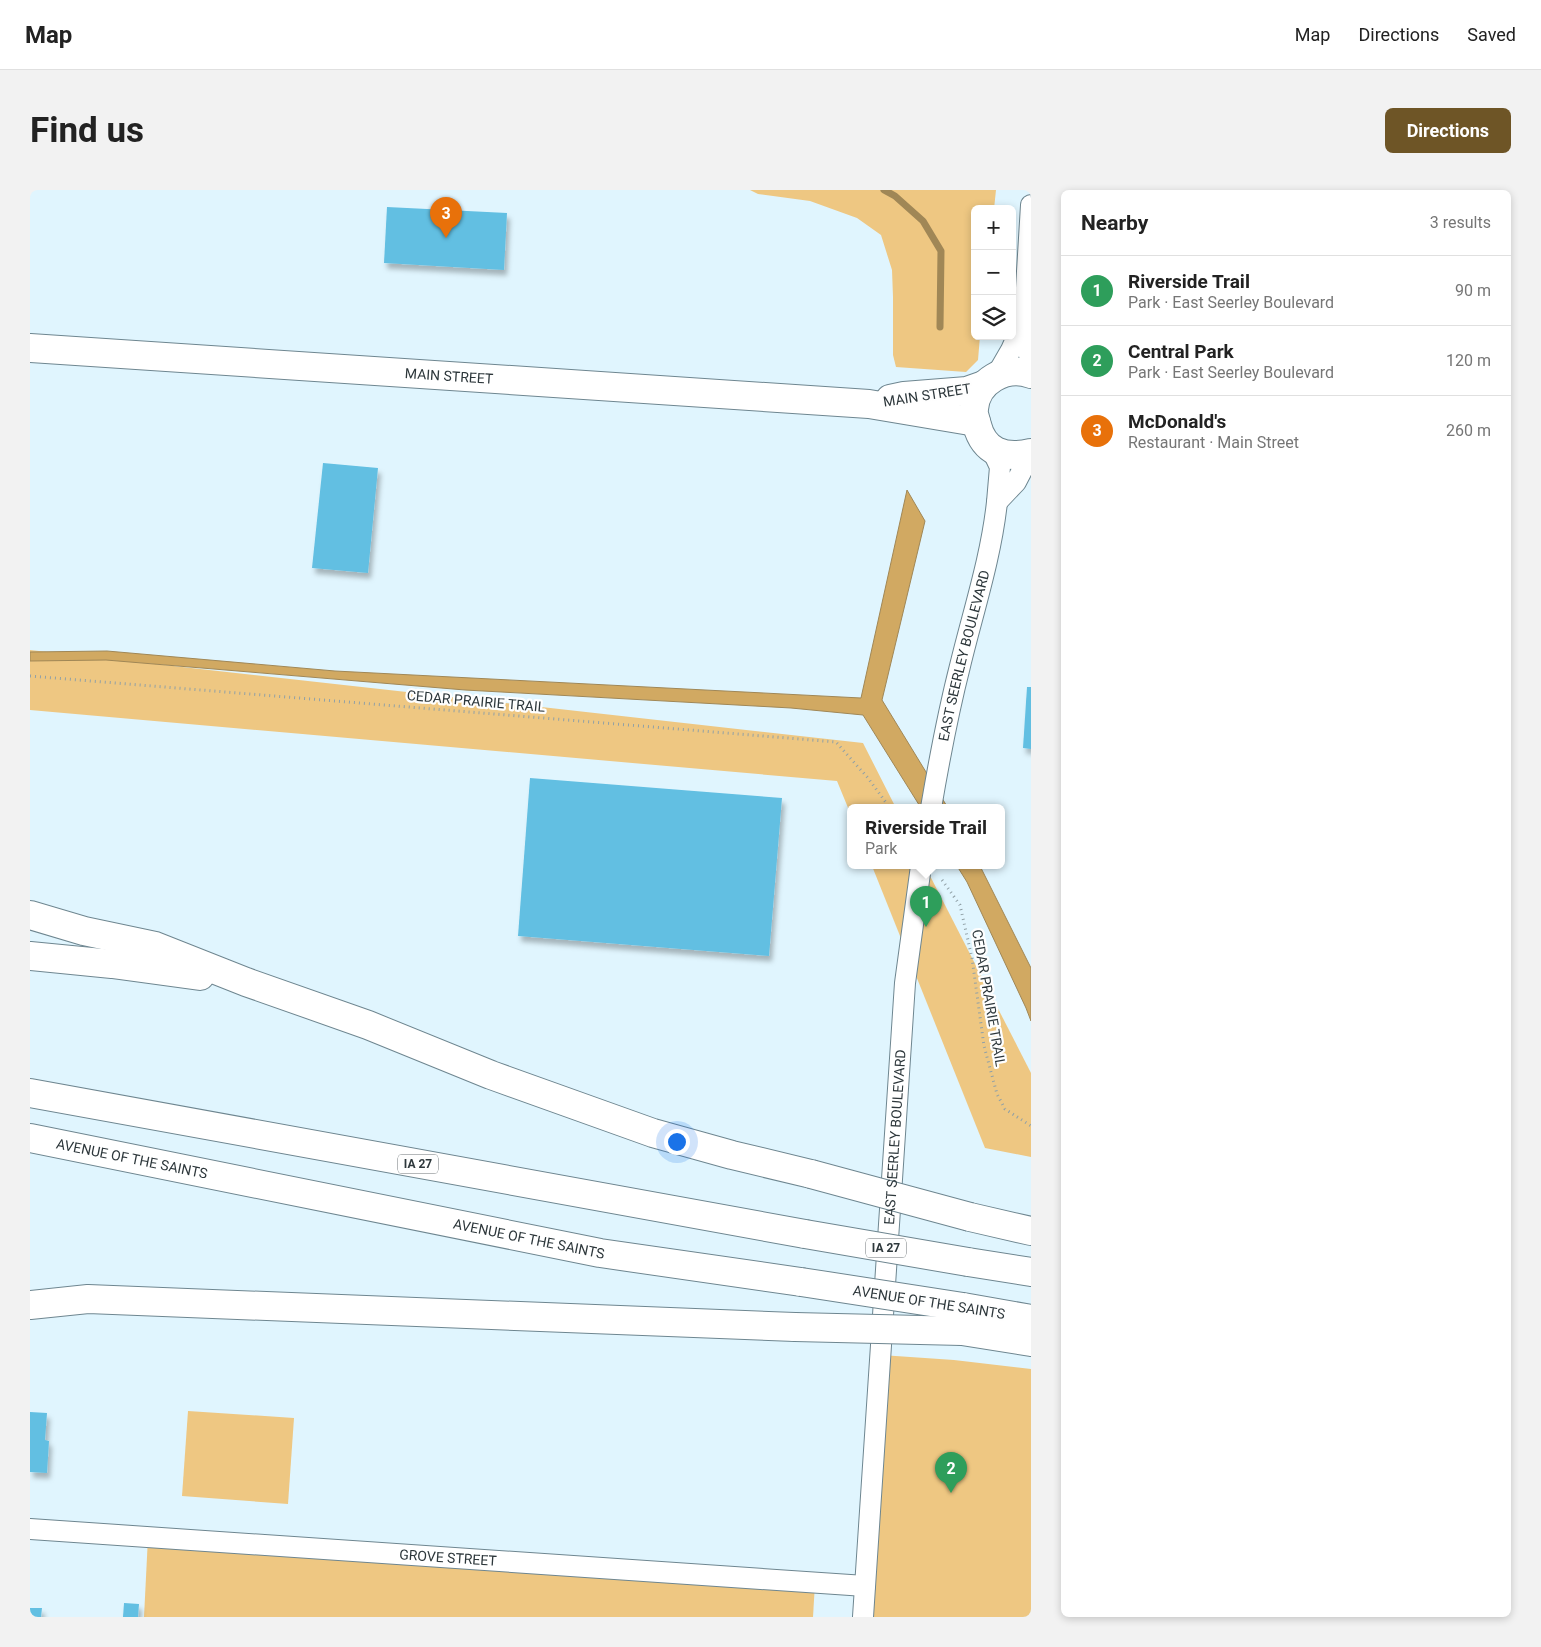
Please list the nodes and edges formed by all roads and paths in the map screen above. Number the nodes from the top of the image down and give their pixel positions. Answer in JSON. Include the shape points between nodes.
{"nodes":[{"id":1,"x":1031,"y":205,"type":"edge"},
{"id":2,"x":1024,"y":321,"type":"junction"},
{"id":3,"x":30,"y":348,"type":"edge"},
{"id":4,"x":1031,"y":359,"type":"edge"},
{"id":5,"x":1031,"y":374,"type":"edge"},
{"id":6,"x":990,"y":380,"type":"junction"},
{"id":7,"x":869,"y":404,"type":"junction"},
{"id":8,"x":976,"y":422,"type":"junction"},
{"id":9,"x":991,"y":448,"type":"junction"},
{"id":10,"x":1031,"y":453,"type":"edge"},
{"id":11,"x":997,"y":502,"type":"junction"},
{"id":12,"x":30,"y":676,"type":"edge"},
{"id":13,"x":887,"y":804,"type":"edge"},
{"id":14,"x":932,"y":804,"type":"edge"},
{"id":15,"x":920,"y":869,"type":"edge"},
{"id":16,"x":940,"y":877,"type":"dead end"},
{"id":17,"x":30,"y":915,"type":"edge"},
{"id":18,"x":30,"y":956,"type":"edge"},
{"id":19,"x":246,"y":982,"type":"junction"},
{"id":20,"x":30,"y":1093,"type":"edge"},
{"id":21,"x":1031,"y":1126,"type":"edge"},
{"id":22,"x":30,"y":1138,"type":"edge"},
{"id":23,"x":1031,"y":1231,"type":"edge"},
{"id":24,"x":1031,"y":1272,"type":"edge"},
{"id":25,"x":30,"y":1305,"type":"edge"},
{"id":26,"x":963,"y":1319,"type":"junction"},
{"id":27,"x":1031,"y":1319,"type":"edge"},
{"id":28,"x":1031,"y":1342,"type":"edge"},
{"id":29,"x":30,"y":1529,"type":"edge"},
{"id":30,"x":865,"y":1586,"type":"junction"},
{"id":31,"x":863,"y":1617,"type":"edge"}],
"edges":[{"from":1,"to":2,"type":"street"},
{"from":2,"to":4,"type":"street"},
{"from":2,"to":6,"type":"street","via":[[1011,350]]},
{"from":3,"to":7,"type":"main road","name":"MAIN STREET"},
{"from":5,"to":6,"type":"main road","name":"MAIN STREET","via":[[1010,371]]},
{"from":6,"to":7,"type":"main road","name":"MAIN STREET","via":[[967,391],[904,396]]},
{"from":6,"to":8,"type":"main road","via":[[977,397],[973,411]]},
{"from":7,"to":8,"type":"main road","name":"MAIN STREET"},
{"from":8,"to":9,"type":"main road","via":[[980,438]]},
{"from":9,"to":10,"type":"main road","via":[[1018,456]]},
{"from":9,"to":11,"type":"street","name":"EAST SEERLEY BOULEVARD","via":[[1000,468]]},
{"from":10,"to":11,"type":"street","via":[[1016,482]]},
{"from":11,"to":14,"type":"street","name":"EAST SEERLEY BOULEVARD","via":[[982,585],[960,666]]},
{"from":12,"to":13,"type":"path","name":"CEDAR PRAIRIE TRAIL","via":[[836,742]]},
{"from":15,"to":30,"type":"street","name":"EAST SEERLEY BOULEVARD","via":[[905,983]]},
{"from":16,"to":21,"type":"path","name":"CEDAR PRAIRIE TRAIL","via":[[960,905],[972,958],[984,1046],[996,1094],[1006,1109]]},
{"from":17,"to":19,"type":"main road","via":[[84,931],[155,946]]},
{"from":18,"to":19,"type":"main road"},
{"from":19,"to":23,"type":"main road","bridge":true,"via":[[653,1133]]},
{"from":20,"to":24,"type":"main road","number":"IA 27","bridge":true},
{"from":22,"to":26,"type":"main road","name":"AVENUE OF THE SAINTS","bridge":true,"via":[[600,1253],[801,1282]]},
{"from":25,"to":26,"type":"main road","bridge":true,"via":[[88,1298],[795,1327]]},
{"from":26,"to":27,"type":"main road","name":"AVENUE OF THE SAINTS"},
{"from":26,"to":28,"type":"main road"},
{"from":29,"to":30,"type":"street","name":"GROVE STREET"},
{"from":30,"to":31,"type":"street","name":"EAST SEERLEY BOULEVARD"}]}
